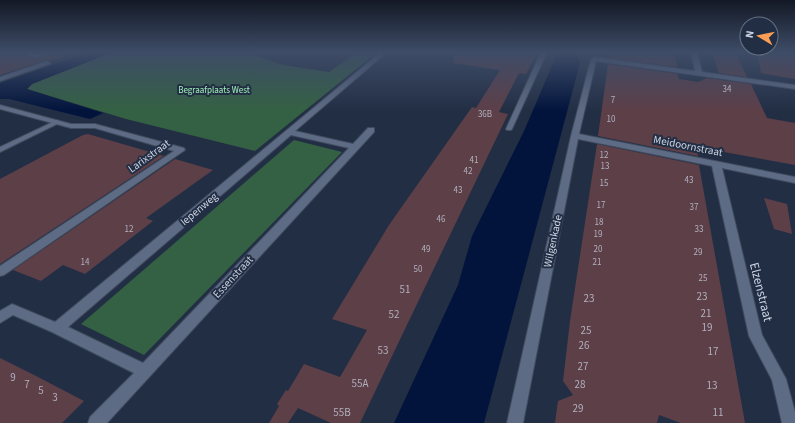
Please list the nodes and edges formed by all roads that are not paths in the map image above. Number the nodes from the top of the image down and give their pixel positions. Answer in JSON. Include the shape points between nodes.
{"nodes":[{"id":1,"x":22,"y":72,"type":"edge"},
{"id":2,"x":361,"y":72,"type":"edge"},
{"id":3,"x":535,"y":72,"type":"edge"},
{"id":4,"x":591,"y":72,"type":"edge"},
{"id":5,"x":690,"y":72,"type":"edge"},
{"id":6,"x":699,"y":73,"type":"joint"},
{"id":7,"x":0,"y":79,"type":"edge"},
{"id":8,"x":795,"y":87,"type":"edge"},
{"id":9,"x":0,"y":107,"type":"edge"},
{"id":10,"x":57,"y":122,"type":"junction"},
{"id":11,"x":509,"y":128,"type":"dead end"},
{"id":12,"x":370,"y":130,"type":"dead end"},
{"id":13,"x":289,"y":132,"type":"junction"},
{"id":14,"x":575,"y":136,"type":"junction"},
{"id":15,"x":354,"y":147,"type":"junction"},
{"id":16,"x":0,"y":150,"type":"edge"},
{"id":17,"x":716,"y":163,"type":"junction"},
{"id":18,"x":795,"y":180,"type":"edge"},
{"id":19,"x":0,"y":272,"type":"edge"},
{"id":20,"x":0,"y":318,"type":"edge"},
{"id":21,"x":58,"y":328,"type":"junction"},
{"id":22,"x":145,"y":371,"type":"junction"},
{"id":23,"x":96,"y":423,"type":"edge"},
{"id":24,"x":515,"y":423,"type":"edge"},
{"id":25,"x":790,"y":423,"type":"edge"}],
"edges":[{"from":1,"to":7,"type":"street"},
{"from":2,"to":13,"type":"street","name":"Iepenweg"},
{"from":3,"to":11,"type":"lane"},
{"from":4,"to":14,"type":"street","name":"Wilgenkade"},
{"from":5,"to":6,"type":"street","name":"Wilgenkade"},
{"from":6,"to":8,"type":"street"},
{"from":9,"to":10,"type":"street","name":"Larixstraat"},
{"from":10,"to":16,"type":"lane"},
{"from":10,"to":19,"type":"street","name":"Larixstraat","via":[[71,126],[95,126],[181,150]]},
{"from":12,"to":15,"type":"street","name":"Essenstraat"},
{"from":13,"to":15,"type":"street"},
{"from":13,"to":21,"type":"street","name":"Iepenweg"},
{"from":14,"to":17,"type":"street","name":"Meidoornstraat"},
{"from":14,"to":24,"type":"street","name":"Wilgenkade"},
{"from":15,"to":22,"type":"street","name":"Essenstraat"},
{"from":17,"to":18,"type":"street","name":"Meidoornstraat"},
{"from":17,"to":25,"type":"street","name":"Elzenstraat","via":[[756,336],[779,379]]},
{"from":20,"to":21,"type":"street","via":[[12,309]]},
{"from":21,"to":22,"type":"street"},
{"from":22,"to":23,"type":"street","name":"Essenstraat"}]}
